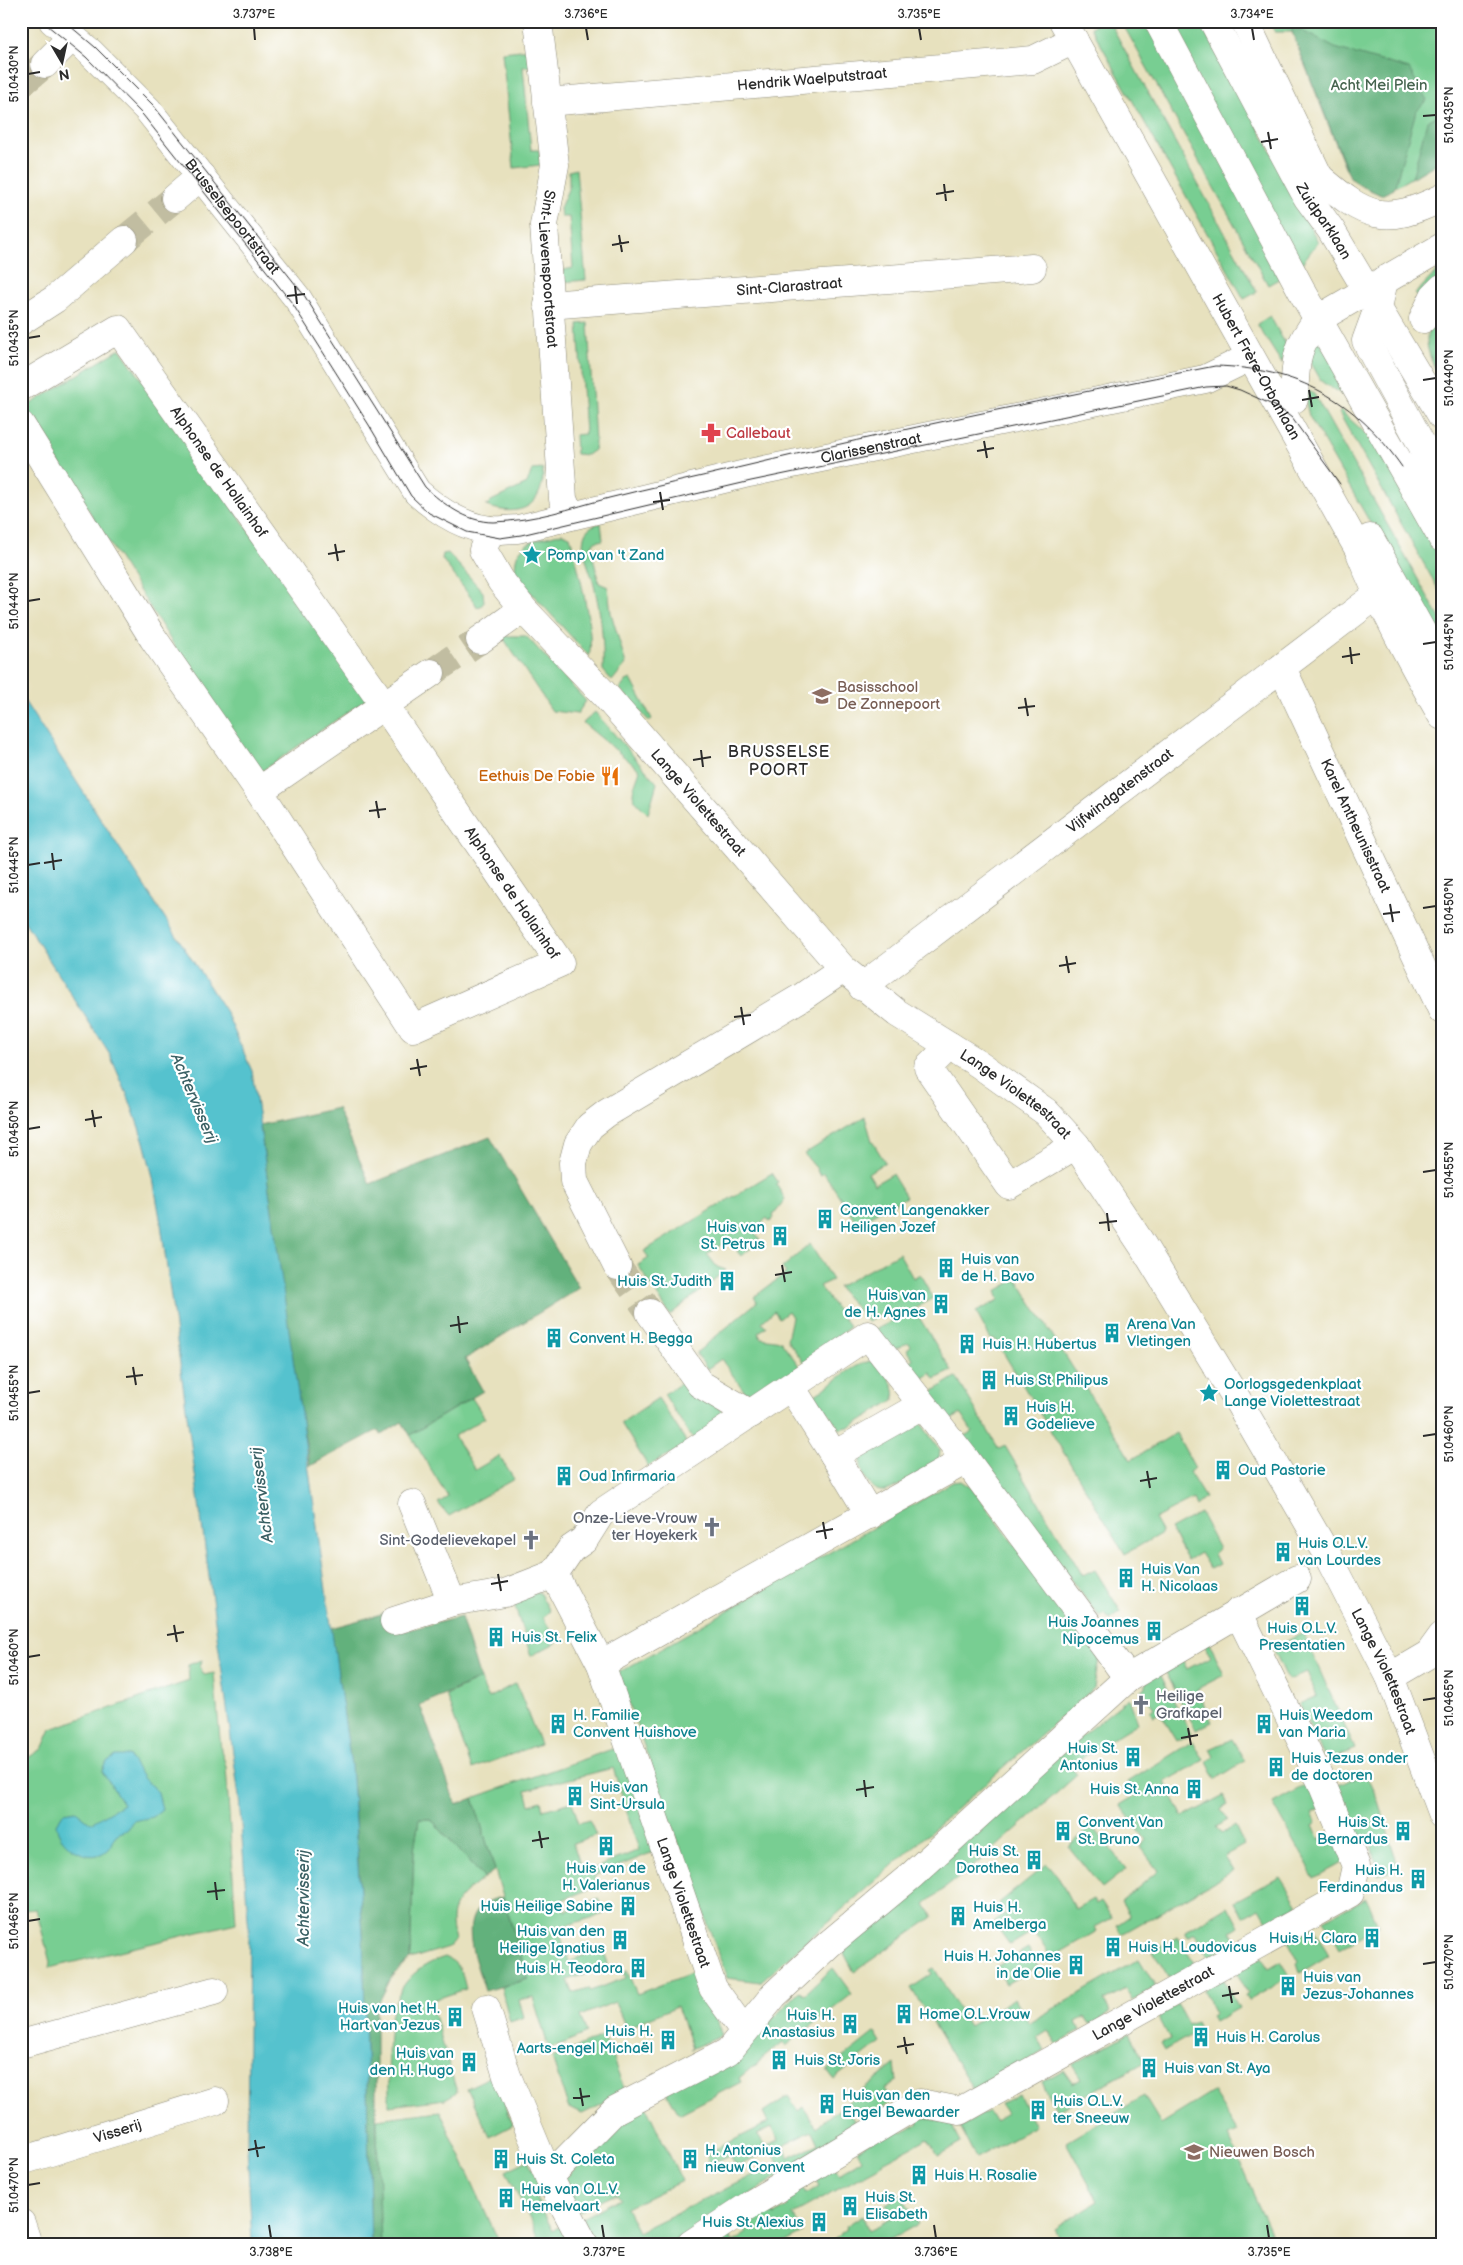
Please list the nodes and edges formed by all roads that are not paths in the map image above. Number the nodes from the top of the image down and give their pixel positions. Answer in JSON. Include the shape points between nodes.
{"nodes":[{"id":1,"x":538,"y":21,"type":"edge"},
{"id":2,"x":1158,"y":21,"type":"edge"},
{"id":3,"x":1213,"y":21,"type":"edge"},
{"id":4,"x":1245,"y":21,"type":"edge"},
{"id":5,"x":1072,"y":28,"type":"edge"},
{"id":6,"x":62,"y":29,"type":"edge"},
{"id":7,"x":45,"y":64,"type":"tunnel mouth"},
{"id":8,"x":547,"y":102,"type":"junction"},
{"id":9,"x":200,"y":176,"type":"junction"},
{"id":10,"x":1319,"y":177,"type":"junction"},
{"id":11,"x":175,"y":198,"type":"tunnel mouth"},
{"id":12,"x":1442,"y":198,"type":"edge"},
{"id":13,"x":1330,"y":230,"type":"junction"},
{"id":14,"x":124,"y":240,"type":"tunnel mouth"},
{"id":15,"x":1442,"y":247,"type":"edge"},
{"id":16,"x":1032,"y":268,"type":"dead end"},
{"id":17,"x":1442,"y":288,"type":"edge"},
{"id":18,"x":1377,"y":293,"type":"junction"},
{"id":19,"x":548,"y":305,"type":"junction"},
{"id":20,"x":1318,"y":319,"type":"junction"},
{"id":21,"x":1423,"y":319,"type":"dead end"},
{"id":22,"x":21,"y":322,"type":"edge"},
{"id":23,"x":1250,"y":357,"type":"junction"},
{"id":24,"x":21,"y":387,"type":"edge"},
{"id":25,"x":1294,"y":399,"type":"junction"},
{"id":26,"x":1442,"y":416,"type":"edge"},
{"id":27,"x":21,"y":425,"type":"edge"},
{"id":28,"x":570,"y":516,"type":"junction"},
{"id":29,"x":490,"y":530,"type":"junction"},
{"id":30,"x":1442,"y":532,"type":"edge"},
{"id":31,"x":1442,"y":538,"type":"edge"},
{"id":32,"x":1377,"y":595,"type":"junction"},
{"id":33,"x":523,"y":610,"type":"junction"},
{"id":34,"x":480,"y":640,"type":"tunnel mouth"},
{"id":35,"x":1282,"y":668,"type":"junction"},
{"id":36,"x":1442,"y":668,"type":"edge"},
{"id":37,"x":431,"y":673,"type":"tunnel mouth"},
{"id":38,"x":384,"y":705,"type":"junction"},
{"id":39,"x":1442,"y":716,"type":"edge"},
{"id":40,"x":259,"y":791,"type":"junction"},
{"id":41,"x":852,"y":978,"type":"junction"},
{"id":42,"x":1442,"y":1010,"type":"edge"},
{"id":43,"x":950,"y":1046,"type":"junction"},
{"id":44,"x":1076,"y":1145,"type":"junction"},
{"id":45,"x":617,"y":1266,"type":"tunnel mouth"},
{"id":46,"x":650,"y":1313,"type":"tunnel mouth"},
{"id":47,"x":792,"y":1387,"type":"junction"},
{"id":48,"x":922,"y":1405,"type":"junction"},
{"id":49,"x":750,"y":1414,"type":"junction"},
{"id":50,"x":834,"y":1455,"type":"junction"},
{"id":51,"x":966,"y":1460,"type":"junction"},
{"id":52,"x":412,"y":1504,"type":"dead end"},
{"id":53,"x":870,"y":1515,"type":"junction"},
{"id":54,"x":1312,"y":1569,"type":"junction"},
{"id":55,"x":554,"y":1574,"type":"junction"},
{"id":56,"x":452,"y":1602,"type":"junction"},
{"id":57,"x":1238,"y":1612,"type":"junction"},
{"id":58,"x":394,"y":1621,"type":"dead end"},
{"id":59,"x":1442,"y":1636,"type":"edge"},
{"id":60,"x":601,"y":1664,"type":"junction"},
{"id":61,"x":1390,"y":1676,"type":"junction"},
{"id":62,"x":1128,"y":1678,"type":"junction"},
{"id":63,"x":1442,"y":1815,"type":"edge"},
{"id":64,"x":214,"y":1991,"type":"dead end"},
{"id":65,"x":486,"y":2008,"type":"dead end"},
{"id":66,"x":744,"y":2031,"type":"junction"},
{"id":67,"x":21,"y":2044,"type":"edge"},
{"id":68,"x":215,"y":2101,"type":"dead end"},
{"id":69,"x":21,"y":2161,"type":"edge"},
{"id":70,"x":549,"y":2177,"type":"junction"},
{"id":71,"x":21,"y":2223,"type":"edge"},
{"id":72,"x":28,"y":2244,"type":"edge"},
{"id":73,"x":584,"y":2244,"type":"edge"},
{"id":74,"x":691,"y":2244,"type":"edge"}],
"edges":[{"from":1,"to":8,"type":"main road","name":"Sint-Lievenspoortstraat"},
{"from":2,"to":20,"type":"main road"},
{"from":3,"to":13,"type":"main road","name":"Zuidparklaan","via":[[1307,197]]},
{"from":4,"to":10,"type":"main road"},
{"from":5,"to":8,"type":"main road","name":"Hendrik Waelputstraat","via":[[1033,60]]},
{"from":5,"to":23,"type":"main road","name":"Hubert Frère-Orbanlaan"},
{"from":5,"to":25,"type":"main road"},
{"from":6,"to":7,"type":"main road"},
{"from":6,"to":9,"type":"main road","name":"Brusselsepoortstraat","via":[[148,110]]},
{"from":8,"to":19,"type":"main road","name":"Sint-Lievenspoortstraat","via":[[555,165],[544,225]]},
{"from":9,"to":11,"type":"main road"},
{"from":9,"to":29,"type":"main road","name":"Brusselsepoortstraat","via":[[298,299],[417,492],[453,518]]},
{"from":10,"to":12,"type":"main road","via":[[1342,198],[1368,213],[1391,216],[1415,211]]},
{"from":10,"to":13,"type":"main road"},
{"from":13,"to":18,"type":"main road","name":"Zuidparklaan"},
{"from":14,"to":22,"type":"main road","via":[[55,299]]},
{"from":15,"to":18,"type":"main road"},
{"from":16,"to":19,"type":"main road","name":"Sint-Clarastraat"},
{"from":17,"to":21,"type":"main road","via":[[1434,296]]},
{"from":18,"to":20,"type":"main road"},
{"from":18,"to":26,"type":"main road","name":"Zuidparklaan"},
{"from":18,"to":30,"type":"main road","via":[[1366,341],[1423,448]]},
{"from":19,"to":28,"type":"main road","name":"Sint-Lievenspoortstraat","via":[[563,499]]},
{"from":20,"to":25,"type":"main road","via":[[1308,330],[1297,352]]},
{"from":20,"to":31,"type":"main road"},
{"from":23,"to":28,"type":"main road","name":"Clarissenstraat","via":[[1206,379],[749,473]]},
{"from":23,"to":32,"type":"main road","name":"Hubert Frère-Orbanlaan","via":[[1359,550]]},
{"from":24,"to":38,"type":"main road","name":"Alphonse de Hollainhof","via":[[118,329]]},
{"from":25,"to":36,"type":"main road"},
{"from":27,"to":40,"type":"main road","name":"Alphonse de Hollainhof","via":[[152,638]]},
{"from":28,"to":29,"type":"main road","name":"Clarissenstraat","via":[[518,529]]},
{"from":29,"to":33,"type":"main road","name":"Lange Violettestraat","via":[[483,550]]},
{"from":32,"to":35,"type":"main road","name":"Vijfwindgatenstraat"},
{"from":32,"to":39,"type":"main road","name":"Hubert Frère-Orbanlaan"},
{"from":33,"to":34,"type":"main road"},
{"from":33,"to":41,"type":"main road","name":"Lange Violettestraat","via":[[606,695]]},
{"from":35,"to":41,"type":"main road","name":"Vijfwindgatenstraat"},
{"from":35,"to":42,"type":"main road","name":"Karel Antheunisstraat"},
{"from":37,"to":38,"type":"main road"},
{"from":38,"to":40,"type":"main road"},
{"from":38,"to":40,"type":"main road","name":"Alphonse de Hollainhof","via":[[560,962],[413,1028]]},
{"from":41,"to":43,"type":"main road","name":"Lange Violettestraat","via":[[897,1013]]},
{"from":41,"to":45,"type":"main road","name":"Vijfwindgatenstraat","via":[[802,997],[590,1126],[578,1144],[573,1163],[574,1181]]},
{"from":43,"to":44,"type":"main road","name":"Lange Violettestraat","via":[[1046,1112]]},
{"from":43,"to":44,"type":"main road","name":"Lange Violettestraat","via":[[928,1068],[1009,1185]]},
{"from":44,"to":54,"type":"main road","name":"Lange Violettestraat","via":[[1144,1246],[1220,1371]]},
{"from":46,"to":49,"type":"main road","via":[[700,1384]]},
{"from":47,"to":48,"type":"main road","via":[[868,1335]]},
{"from":47,"to":49,"type":"main road"},
{"from":47,"to":50,"type":"main road"},
{"from":48,"to":50,"type":"main road"},
{"from":48,"to":51,"type":"main road"},
{"from":49,"to":55,"type":"main road","via":[[601,1513],[584,1540],[571,1549]]},
{"from":50,"to":53,"type":"main road"},
{"from":51,"to":53,"type":"main road"},
{"from":51,"to":62,"type":"main road"},
{"from":52,"to":56,"type":"main road"},
{"from":53,"to":60,"type":"main road"},
{"from":54,"to":57,"type":"main road"},
{"from":54,"to":61,"type":"main road","name":"Lange Violettestraat"},
{"from":55,"to":56,"type":"main road","via":[[505,1594]]},
{"from":55,"to":60,"type":"main road","name":"Lange Violettestraat"},
{"from":56,"to":58,"type":"main road"},
{"from":57,"to":62,"type":"main road"},
{"from":57,"to":74,"type":"main road","name":"Lange Violettestraat","via":[[1320,1779],[1356,1866],[1350,1893],[960,2112],[920,2102]]},
{"from":59,"to":61,"type":"main road","via":[[1429,1654]]},
{"from":60,"to":66,"type":"main road","name":"Lange Violettestraat","via":[[713,1988]]},
{"from":61,"to":63,"type":"main road","name":"Lange Violettestraat"},
{"from":62,"to":66,"type":"main road","via":[[912,1875],[781,1988]]},
{"from":64,"to":67,"type":"main road"},
{"from":65,"to":70,"type":"main road","via":[[507,2076]]},
{"from":66,"to":70,"type":"main road","via":[[728,2052],[615,2110]]},
{"from":68,"to":69,"type":"main road","name":"Visserij"},
{"from":70,"to":73,"type":"main road"},
{"from":71,"to":72,"type":"main road"}]}
